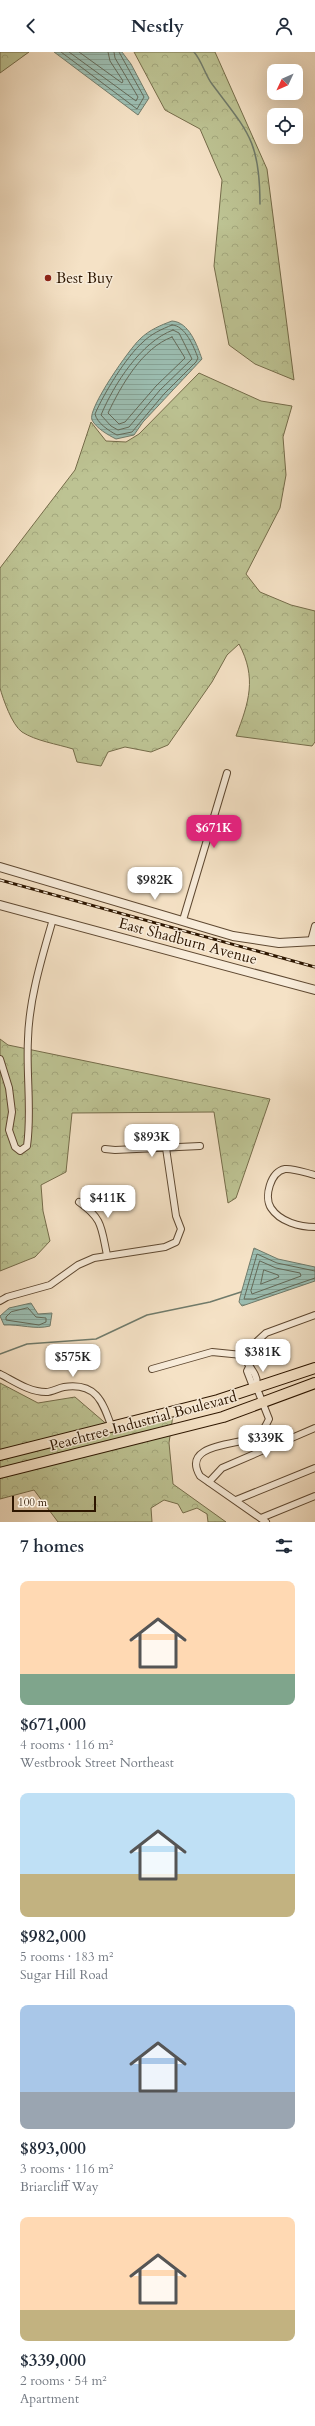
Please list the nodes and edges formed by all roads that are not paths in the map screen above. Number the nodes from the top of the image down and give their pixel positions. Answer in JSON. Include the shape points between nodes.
{"nodes":[{"id":1,"x":227,"y":773,"type":"dead end"},
{"id":2,"x":0,"y":867,"type":"edge"},
{"id":3,"x":0,"y":905,"type":"edge"},
{"id":4,"x":53,"y":919,"type":"junction"},
{"id":5,"x":184,"y":920,"type":"junction"},
{"id":6,"x":315,"y":926,"type":"edge"},
{"id":7,"x":313,"y":941,"type":"edge"},
{"id":8,"x":315,"y":990,"type":"edge"},
{"id":9,"x":0,"y":1059,"type":"edge"},
{"id":10,"x":200,"y":1146,"type":"dead end"},
{"id":11,"x":166,"y":1148,"type":"junction"},
{"id":12,"x":105,"y":1149,"type":"dead end"},
{"id":13,"x":315,"y":1175,"type":"edge"},
{"id":14,"x":79,"y":1202,"type":"dead end"},
{"id":15,"x":315,"y":1228,"type":"edge"},
{"id":16,"x":107,"y":1255,"type":"junction"},
{"id":17,"x":0,"y":1301,"type":"edge"},
{"id":18,"x":315,"y":1315,"type":"edge"},
{"id":19,"x":242,"y":1355,"type":"junction"},
{"id":20,"x":315,"y":1368,"type":"edge"},
{"id":21,"x":152,"y":1369,"type":"dead end"},
{"id":22,"x":0,"y":1374,"type":"edge"},
{"id":23,"x":315,"y":1383,"type":"edge"},
{"id":24,"x":256,"y":1387,"type":"junction"},
{"id":25,"x":262,"y":1403,"type":"junction"},
{"id":26,"x":112,"y":1428,"type":"junction"},
{"id":27,"x":315,"y":1428,"type":"edge"},
{"id":28,"x":0,"y":1455,"type":"edge"},
{"id":29,"x":315,"y":1468,"type":"edge"},
{"id":30,"x":0,"y":1473,"type":"edge"},
{"id":31,"x":209,"y":1482,"type":"junction"},
{"id":32,"x":315,"y":1496,"type":"edge"},
{"id":33,"x":236,"y":1500,"type":"junction"},
{"id":34,"x":264,"y":1520,"type":"edge"}],
"edges":[{"from":1,"to":5,"type":"street"},
{"from":2,"to":5,"type":"street"},
{"from":3,"to":4,"type":"street","name":"East Shadburn Avenue"},
{"from":4,"to":8,"type":"street","name":"East Shadburn Avenue"},
{"from":4,"to":9,"type":"street","via":[[30,1014],[30,1128],[27,1146],[20,1151],[15,1147],[9,1130],[12,1112],[9,1088]]},
{"from":5,"to":7,"type":"street","via":[[245,938],[279,943]]},
{"from":6,"to":7,"type":"street"},
{"from":10,"to":11,"type":"street"},
{"from":11,"to":12,"type":"street"},
{"from":11,"to":16,"type":"street","via":[[176,1216],[181,1229],[180,1236],[176,1242],[166,1247]]},
{"from":13,"to":15,"type":"street","via":[[286,1169],[278,1172],[272,1179],[268,1199],[271,1209],[288,1221],[298,1226]]},
{"from":14,"to":16,"type":"street","via":[[95,1214]]},
{"from":16,"to":17,"type":"street","via":[[78,1265],[50,1285]]},
{"from":18,"to":19,"type":"street","via":[[266,1333]]},
{"from":19,"to":21,"type":"street","via":[[212,1352]]},
{"from":19,"to":24,"type":"street","via":[[252,1369],[257,1382]]},
{"from":20,"to":24,"type":"main road","name":"Peachtree Industrial Boulevard"},
{"from":22,"to":26,"type":"street","via":[[32,1390],[47,1392],[78,1386],[91,1390],[102,1402]]},
{"from":23,"to":25,"type":"main road","name":"Peachtree Industrial Boulevard"},
{"from":24,"to":25,"type":"street"},
{"from":24,"to":26,"type":"main road","name":"Peachtree Industrial Boulevard"},
{"from":25,"to":30,"type":"main road","name":"Peachtree Industrial Boulevard","via":[[223,1417]]},
{"from":25,"to":31,"type":"street","via":[[269,1419],[264,1430],[253,1438],[212,1448],[202,1454],[196,1462],[196,1470]]},
{"from":26,"to":28,"type":"main road","name":"Peachtree Industrial Boulevard"},
{"from":27,"to":31,"type":"street","via":[[222,1468]]},
{"from":29,"to":33,"type":"street"},
{"from":31,"to":33,"type":"street"},
{"from":32,"to":34,"type":"street"},
{"from":33,"to":34,"type":"street"}]}
